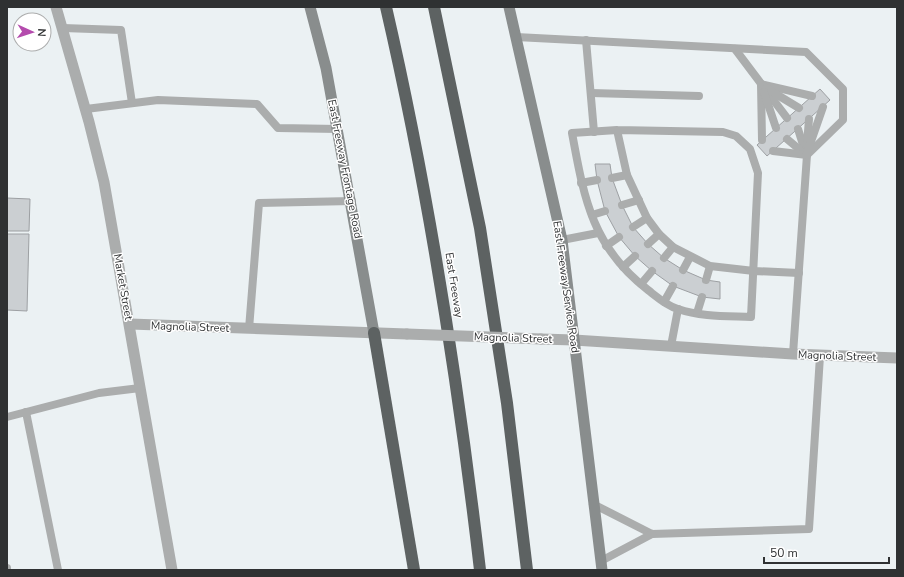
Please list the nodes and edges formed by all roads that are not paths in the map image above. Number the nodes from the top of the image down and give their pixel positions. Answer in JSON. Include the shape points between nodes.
{"nodes":[{"id":1,"x":56,"y":7,"type":"edge"},
{"id":2,"x":310,"y":7,"type":"edge"},
{"id":3,"x":386,"y":7,"type":"edge"},
{"id":4,"x":434,"y":7,"type":"edge"},
{"id":5,"x":509,"y":7,"type":"edge"},
{"id":6,"x":63,"y":28,"type":"junction"},
{"id":7,"x":516,"y":37,"type":"junction"},
{"id":8,"x":586,"y":40,"type":"junction"},
{"id":9,"x":735,"y":49,"type":"junction"},
{"id":10,"x":761,"y":84,"type":"junction"},
{"id":11,"x":591,"y":93,"type":"junction"},
{"id":12,"x":699,"y":96,"type":"dead end"},
{"id":13,"x":812,"y":96,"type":"dead end"},
{"id":14,"x":132,"y":103,"type":"junction"},
{"id":15,"x":823,"y":107,"type":"dead end"},
{"id":16,"x":799,"y":108,"type":"dead end"},
{"id":17,"x":86,"y":109,"type":"junction"},
{"id":18,"x":787,"y":118,"type":"dead end"},
{"id":19,"x":809,"y":119,"type":"dead end"},
{"id":20,"x":776,"y":128,"type":"dead end"},
{"id":21,"x":338,"y":129,"type":"junction"},
{"id":22,"x":798,"y":129,"type":"dead end"},
{"id":23,"x":617,"y":130,"type":"junction"},
{"id":24,"x":594,"y":132,"type":"junction"},
{"id":25,"x":787,"y":139,"type":"dead end"},
{"id":26,"x":762,"y":140,"type":"dead end"},
{"id":27,"x":773,"y":151,"type":"dead end"},
{"id":28,"x":806,"y":155,"type":"junction"},
{"id":29,"x":627,"y":175,"type":"junction"},
{"id":30,"x":612,"y":178,"type":"dead end"},
{"id":31,"x":596,"y":180,"type":"dead end"},
{"id":32,"x":582,"y":183,"type":"junction"},
{"id":33,"x":639,"y":200,"type":"junction"},
{"id":34,"x":352,"y":201,"type":"junction"},
{"id":35,"x":622,"y":205,"type":"dead end"},
{"id":36,"x":605,"y":211,"type":"dead end"},
{"id":37,"x":592,"y":216,"type":"junction"},
{"id":38,"x":647,"y":218,"type":"junction"},
{"id":39,"x":633,"y":228,"type":"dead end"},
{"id":40,"x":598,"y":233,"type":"junction"},
{"id":41,"x":659,"y":234,"type":"junction"},
{"id":42,"x":619,"y":237,"type":"dead end"},
{"id":43,"x":562,"y":240,"type":"junction"},
{"id":44,"x":648,"y":244,"type":"dead end"},
{"id":45,"x":606,"y":246,"type":"junction"},
{"id":46,"x":673,"y":248,"type":"junction"},
{"id":47,"x":636,"y":256,"type":"dead end"},
{"id":48,"x":690,"y":257,"type":"junction"},
{"id":49,"x":664,"y":258,"type":"dead end"},
{"id":50,"x":710,"y":266,"type":"junction"},
{"id":51,"x":623,"y":267,"type":"junction"},
{"id":52,"x":683,"y":270,"type":"dead end"},
{"id":53,"x":652,"y":271,"type":"dead end"},
{"id":54,"x":754,"y":271,"type":"junction"},
{"id":55,"x":799,"y":273,"type":"junction"},
{"id":56,"x":706,"y":280,"type":"dead end"},
{"id":57,"x":641,"y":284,"type":"junction"},
{"id":58,"x":673,"y":286,"type":"dead end"},
{"id":59,"x":702,"y":296,"type":"dead end"},
{"id":60,"x":664,"y":302,"type":"junction"},
{"id":61,"x":678,"y":309,"type":"junction"},
{"id":62,"x":697,"y":313,"type":"junction"},
{"id":63,"x":130,"y":324,"type":"junction"},
{"id":64,"x":250,"y":329,"type":"junction"},
{"id":65,"x":374,"y":333,"type":"junction"},
{"id":66,"x":574,"y":340,"type":"junction"},
{"id":67,"x":671,"y":346,"type":"junction"},
{"id":68,"x":793,"y":354,"type":"junction"},
{"id":69,"x":820,"y":356,"type":"junction"},
{"id":70,"x":897,"y":358,"type":"edge"},
{"id":71,"x":140,"y":388,"type":"junction"},
{"id":72,"x":26,"y":412,"type":"junction"},
{"id":73,"x":7,"y":417,"type":"edge"},
{"id":74,"x":593,"y":504,"type":"junction"},
{"id":75,"x":652,"y":534,"type":"junction"},
{"id":76,"x":601,"y":566,"type":"edge"},
{"id":77,"x":58,"y":570,"type":"edge"},
{"id":78,"x":172,"y":570,"type":"edge"},
{"id":79,"x":414,"y":570,"type":"edge"},
{"id":80,"x":480,"y":570,"type":"edge"},
{"id":81,"x":528,"y":570,"type":"edge"}],
"edges":[{"from":1,"to":6,"type":"street","name":"Market Street"},
{"from":2,"to":21,"type":"main road","name":"East Freeway Frontage Road"},
{"from":3,"to":80,"type":"highway","name":"East Freeway","via":[[440,275]]},
{"from":4,"to":81,"type":"highway","via":[[480,228],[507,403]]},
{"from":5,"to":7,"type":"main road","name":"East Freeway Service Road"},
{"from":6,"to":14,"type":"lane","via":[[121,30]]},
{"from":6,"to":17,"type":"street","name":"Market Street"},
{"from":7,"to":8,"type":"lane"},
{"from":7,"to":43,"type":"main road","name":"East Freeway Service Road"},
{"from":8,"to":9,"type":"lane"},
{"from":8,"to":11,"type":"lane"},
{"from":9,"to":10,"type":"lane"},
{"from":9,"to":28,"type":"lane","via":[[806,52],[843,89],[843,120]]},
{"from":10,"to":13,"type":"lane"},
{"from":10,"to":16,"type":"lane"},
{"from":10,"to":18,"type":"lane"},
{"from":10,"to":20,"type":"lane"},
{"from":10,"to":26,"type":"lane"},
{"from":11,"to":12,"type":"lane"},
{"from":11,"to":24,"type":"lane"},
{"from":14,"to":17,"type":"lane"},
{"from":14,"to":21,"type":"lane","via":[[158,100],[256,104],[278,128]]},
{"from":15,"to":28,"type":"lane"},
{"from":17,"to":63,"type":"street","name":"Market Street","via":[[104,182]]},
{"from":19,"to":28,"type":"lane"},
{"from":21,"to":34,"type":"main road","name":"East Freeway Frontage Road"},
{"from":22,"to":28,"type":"lane"},
{"from":23,"to":24,"type":"lane"},
{"from":23,"to":29,"type":"lane"},
{"from":23,"to":54,"type":"lane","via":[[722,132],[736,136],[750,149],[758,173]]},
{"from":24,"to":32,"type":"lane","via":[[572,133]]},
{"from":25,"to":28,"type":"lane"},
{"from":27,"to":28,"type":"lane"},
{"from":28,"to":55,"type":"lane"},
{"from":29,"to":30,"type":"lane"},
{"from":29,"to":33,"type":"lane"},
{"from":31,"to":32,"type":"lane"},
{"from":32,"to":37,"type":"lane"},
{"from":33,"to":35,"type":"lane"},
{"from":33,"to":38,"type":"lane"},
{"from":34,"to":64,"type":"lane","via":[[258,203]]},
{"from":34,"to":65,"type":"main road","name":"East Freeway Frontage Road"},
{"from":36,"to":37,"type":"lane"},
{"from":37,"to":40,"type":"lane"},
{"from":38,"to":39,"type":"lane"},
{"from":38,"to":41,"type":"lane"},
{"from":40,"to":43,"type":"lane"},
{"from":40,"to":45,"type":"lane"},
{"from":41,"to":44,"type":"lane"},
{"from":41,"to":46,"type":"lane"},
{"from":42,"to":45,"type":"lane"},
{"from":43,"to":66,"type":"main road","name":"East Freeway Service Road"},
{"from":45,"to":51,"type":"lane"},
{"from":46,"to":48,"type":"lane"},
{"from":46,"to":49,"type":"lane"},
{"from":47,"to":51,"type":"lane"},
{"from":48,"to":50,"type":"lane"},
{"from":48,"to":52,"type":"lane"},
{"from":50,"to":54,"type":"lane"},
{"from":50,"to":56,"type":"lane"},
{"from":51,"to":57,"type":"lane"},
{"from":53,"to":57,"type":"lane"},
{"from":54,"to":55,"type":"lane"},
{"from":54,"to":62,"type":"lane","via":[[751,318]]},
{"from":55,"to":68,"type":"lane"},
{"from":57,"to":60,"type":"lane"},
{"from":58,"to":60,"type":"lane"},
{"from":59,"to":62,"type":"lane"},
{"from":60,"to":61,"type":"lane"},
{"from":61,"to":62,"type":"lane"},
{"from":61,"to":67,"type":"lane"},
{"from":63,"to":64,"type":"street","name":"Magnolia Street"},
{"from":63,"to":71,"type":"street","name":"Market Street"},
{"from":64,"to":65,"type":"street","name":"Magnolia Street"},
{"from":65,"to":66,"type":"street","name":"Magnolia Street","bridge":true},
{"from":65,"to":79,"type":"highway"},
{"from":66,"to":67,"type":"street","name":"Magnolia Street"},
{"from":66,"to":74,"type":"main road","name":"East Freeway Service Road"},
{"from":67,"to":68,"type":"street","name":"Magnolia Street"},
{"from":68,"to":69,"type":"street","name":"Magnolia Street"},
{"from":69,"to":70,"type":"street","name":"Magnolia Street"},
{"from":69,"to":75,"type":"lane","via":[[809,529]]},
{"from":71,"to":72,"type":"lane","via":[[99,393]]},
{"from":71,"to":78,"type":"street","name":"Market Street"},
{"from":72,"to":73,"type":"lane"},
{"from":72,"to":77,"type":"lane"},
{"from":74,"to":75,"type":"lane"},
{"from":74,"to":76,"type":"main road","name":"East Freeway Service Road"},
{"from":75,"to":76,"type":"lane"}]}
